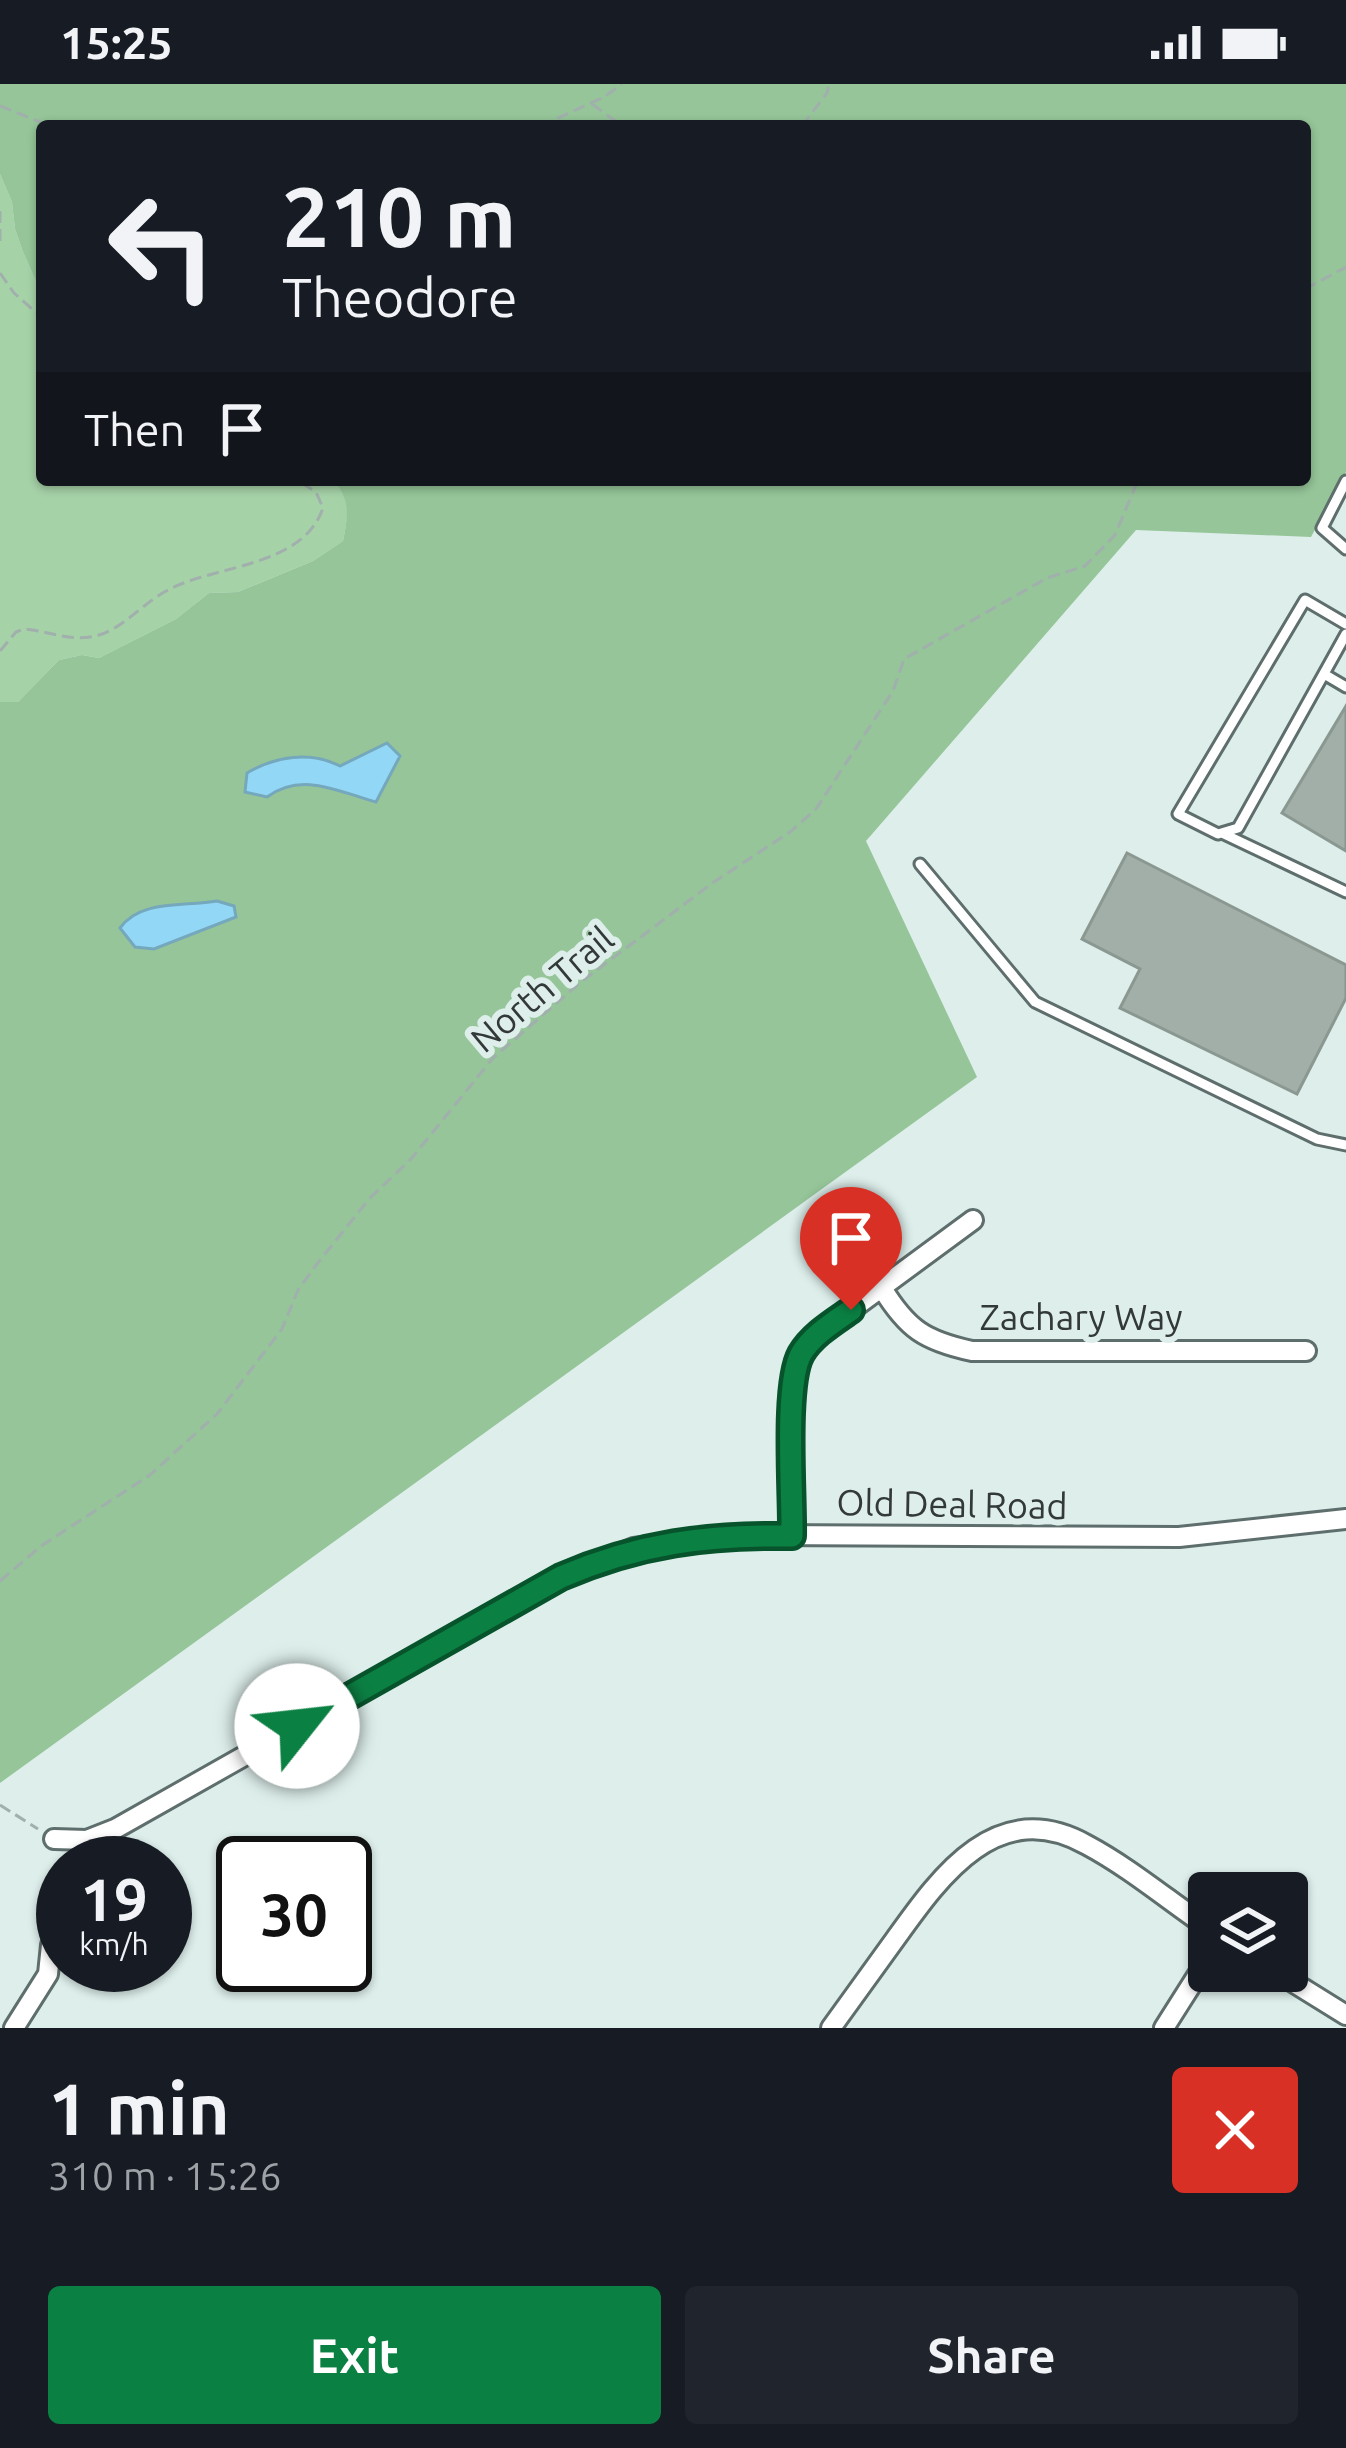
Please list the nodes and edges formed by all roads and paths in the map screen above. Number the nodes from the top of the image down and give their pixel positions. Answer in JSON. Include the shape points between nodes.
{"nodes":[{"id":1,"x":622,"y":84,"type":"edge"},
{"id":2,"x":829,"y":84,"type":"edge"},
{"id":3,"x":591,"y":103,"type":"junction"},
{"id":4,"x":0,"y":106,"type":"edge"},
{"id":5,"x":36,"y":120,"type":"edge"},
{"id":6,"x":554,"y":120,"type":"edge"},
{"id":7,"x":614,"y":120,"type":"edge"},
{"id":8,"x":807,"y":120,"type":"edge"},
{"id":9,"x":0,"y":211,"type":"edge"},
{"id":10,"x":0,"y":245,"type":"edge"},
{"id":11,"x":1346,"y":267,"type":"edge"},
{"id":12,"x":0,"y":273,"type":"edge"},
{"id":13,"x":1311,"y":286,"type":"edge"},
{"id":14,"x":36,"y":313,"type":"edge"},
{"id":15,"x":1346,"y":481,"type":"edge"},
{"id":16,"x":306,"y":486,"type":"edge"},
{"id":17,"x":1135,"y":486,"type":"edge"},
{"id":18,"x":1346,"y":549,"type":"edge"},
{"id":19,"x":1346,"y":624,"type":"edge"},
{"id":20,"x":1346,"y":634,"type":"edge"},
{"id":21,"x":0,"y":651,"type":"edge"},
{"id":22,"x":1324,"y":674,"type":"junction"},
{"id":23,"x":1346,"y":687,"type":"edge"},
{"id":24,"x":1224,"y":834,"type":"junction"},
{"id":25,"x":920,"y":864,"type":"dead end"},
{"id":26,"x":1346,"y":892,"type":"edge"},
{"id":27,"x":1346,"y":1144,"type":"edge"},
{"id":28,"x":973,"y":1220,"type":"dead end"},
{"id":29,"x":882,"y":1288,"type":"junction"},
{"id":30,"x":1306,"y":1351,"type":"dead end"},
{"id":31,"x":1346,"y":1519,"type":"edge"},
{"id":32,"x":792,"y":1536,"type":"junction"},
{"id":33,"x":0,"y":1581,"type":"edge"},
{"id":34,"x":0,"y":1805,"type":"edge"},
{"id":35,"x":49,"y":1836,"type":"edge"},
{"id":36,"x":97,"y":1836,"type":"edge"},
{"id":37,"x":1188,"y":1914,"type":"edge"},
{"id":38,"x":1188,"y":1990,"type":"edge"},
{"id":39,"x":1308,"y":1991,"type":"edge"},
{"id":40,"x":37,"y":1992,"type":"edge"},
{"id":41,"x":1346,"y":2015,"type":"edge"},
{"id":42,"x":14,"y":2028,"type":"edge"},
{"id":43,"x":831,"y":2028,"type":"edge"},
{"id":44,"x":1164,"y":2028,"type":"edge"}],
"edges":[{"from":1,"to":3,"type":"path"},
{"from":2,"to":8,"type":"path"},
{"from":3,"to":6,"type":"path"},
{"from":3,"to":7,"type":"path"},
{"from":4,"to":5,"type":"path"},
{"from":9,"to":10,"type":"path"},
{"from":11,"to":13,"type":"path"},
{"from":12,"to":14,"type":"path"},
{"from":15,"to":18,"type":"lane","via":[[1322,528]]},
{"from":16,"to":21,"type":"path","via":[[322,508],[298,540],[167,590],[102,634],[25,629]]},
{"from":17,"to":33,"type":"path","name":"North Trail","via":[[1115,535],[1085,566],[1047,578],[904,658],[893,692],[816,809],[580,982],[493,1058],[316,1264],[282,1329],[218,1414],[150,1475]]},
{"from":19,"to":24,"type":"lane","via":[[1305,600],[1178,814]]},
{"from":20,"to":22,"type":"lane"},
{"from":22,"to":23,"type":"lane"},
{"from":22,"to":24,"type":"lane","via":[[1238,828]]},
{"from":24,"to":26,"type":"lane"},
{"from":25,"to":27,"type":"lane","via":[[1035,1002],[1317,1139]]},
{"from":28,"to":29,"type":"street"},
{"from":29,"to":30,"type":"street","name":"Zachary Way","via":[[933,1343],[972,1351]]},
{"from":29,"to":32,"type":"street","via":[[801,1354],[792,1385]]},
{"from":31,"to":32,"type":"street","name":"Old Deal Road","via":[[1179,1537]]},
{"from":32,"to":36,"type":"street","name":"Old Deal Road","via":[[694,1540],[598,1561]]},
{"from":34,"to":35,"type":"path"},
{"from":37,"to":43,"type":"street","via":[[1086,1844],[1051,1833],[1000,1836],[965,1853],[937,1880]]},
{"from":38,"to":44,"type":"street"},
{"from":39,"to":41,"type":"street"},
{"from":40,"to":42,"type":"street"}]}
